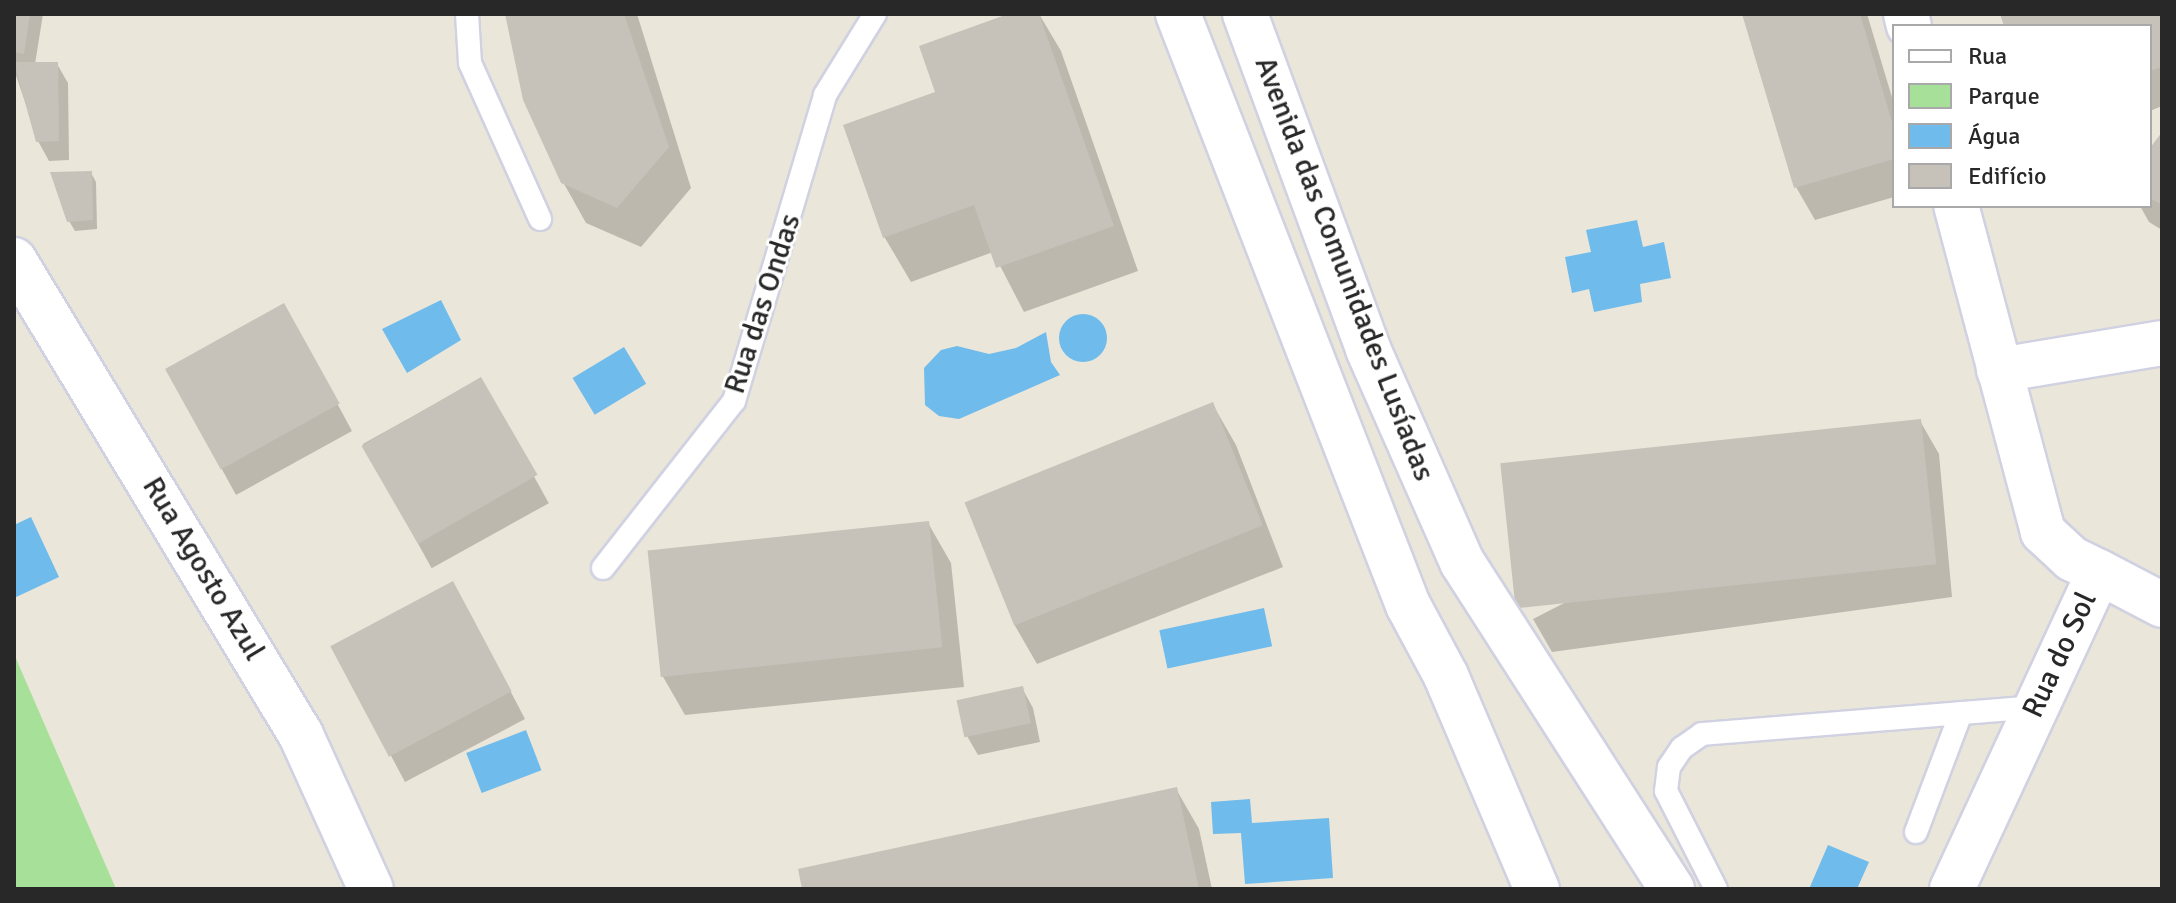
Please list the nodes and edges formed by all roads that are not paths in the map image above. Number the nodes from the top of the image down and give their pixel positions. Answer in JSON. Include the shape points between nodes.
{"nodes":[{"id":1,"x":467,"y":14,"type":"edge"},
{"id":2,"x":875,"y":14,"type":"edge"},
{"id":3,"x":1178,"y":14,"type":"edge"},
{"id":4,"x":1245,"y":14,"type":"edge"},
{"id":5,"x":1957,"y":208,"type":"edge"},
{"id":6,"x":540,"y":219,"type":"dead end"},
{"id":7,"x":14,"y":260,"type":"edge"},
{"id":8,"x":2162,"y":343,"type":"edge"},
{"id":9,"x":1999,"y":370,"type":"junction"},
{"id":10,"x":603,"y":568,"type":"dead end"},
{"id":11,"x":2099,"y":572,"type":"junction"},
{"id":12,"x":2162,"y":605,"type":"edge"},
{"id":13,"x":2035,"y":707,"type":"junction"},
{"id":14,"x":1961,"y":713,"type":"junction"},
{"id":15,"x":1916,"y":832,"type":"dead end"},
{"id":16,"x":371,"y":889,"type":"edge"},
{"id":17,"x":1537,"y":889,"type":"edge"},
{"id":18,"x":1672,"y":889,"type":"edge"},
{"id":19,"x":1716,"y":889,"type":"edge"},
{"id":20,"x":1952,"y":889,"type":"edge"}],
"edges":[{"from":1,"to":6,"type":"lane","via":[[470,63]]},
{"from":2,"to":10,"type":"lane","name":"Rua das Ondas","via":[[825,95],[734,401]]},
{"from":3,"to":17,"type":"main road","name":"Avenida das Comunidades Lusíadas","via":[[1408,605],[1446,676]]},
{"from":4,"to":18,"type":"main road","name":"Avenida das Comunidades Lusíadas","via":[[1368,349],[1462,562]]},
{"from":5,"to":9,"type":"main road","name":"Rua do Sol"},
{"from":7,"to":16,"type":"main road","name":"Rua Agosto Azul","via":[[301,735]]},
{"from":8,"to":9,"type":"main road"},
{"from":9,"to":11,"type":"main road","name":"Rua do Sol","via":[[2043,532],[2072,559]]},
{"from":11,"to":12,"type":"main road"},
{"from":11,"to":13,"type":"main road","name":"Rua do Sol"},
{"from":13,"to":14,"type":"lane"},
{"from":13,"to":20,"type":"main road","name":"Rua do Sol"},
{"from":14,"to":15,"type":"lane"},
{"from":14,"to":19,"type":"lane","via":[[1702,734],[1682,748],[1669,767],[1666,791]]}]}
